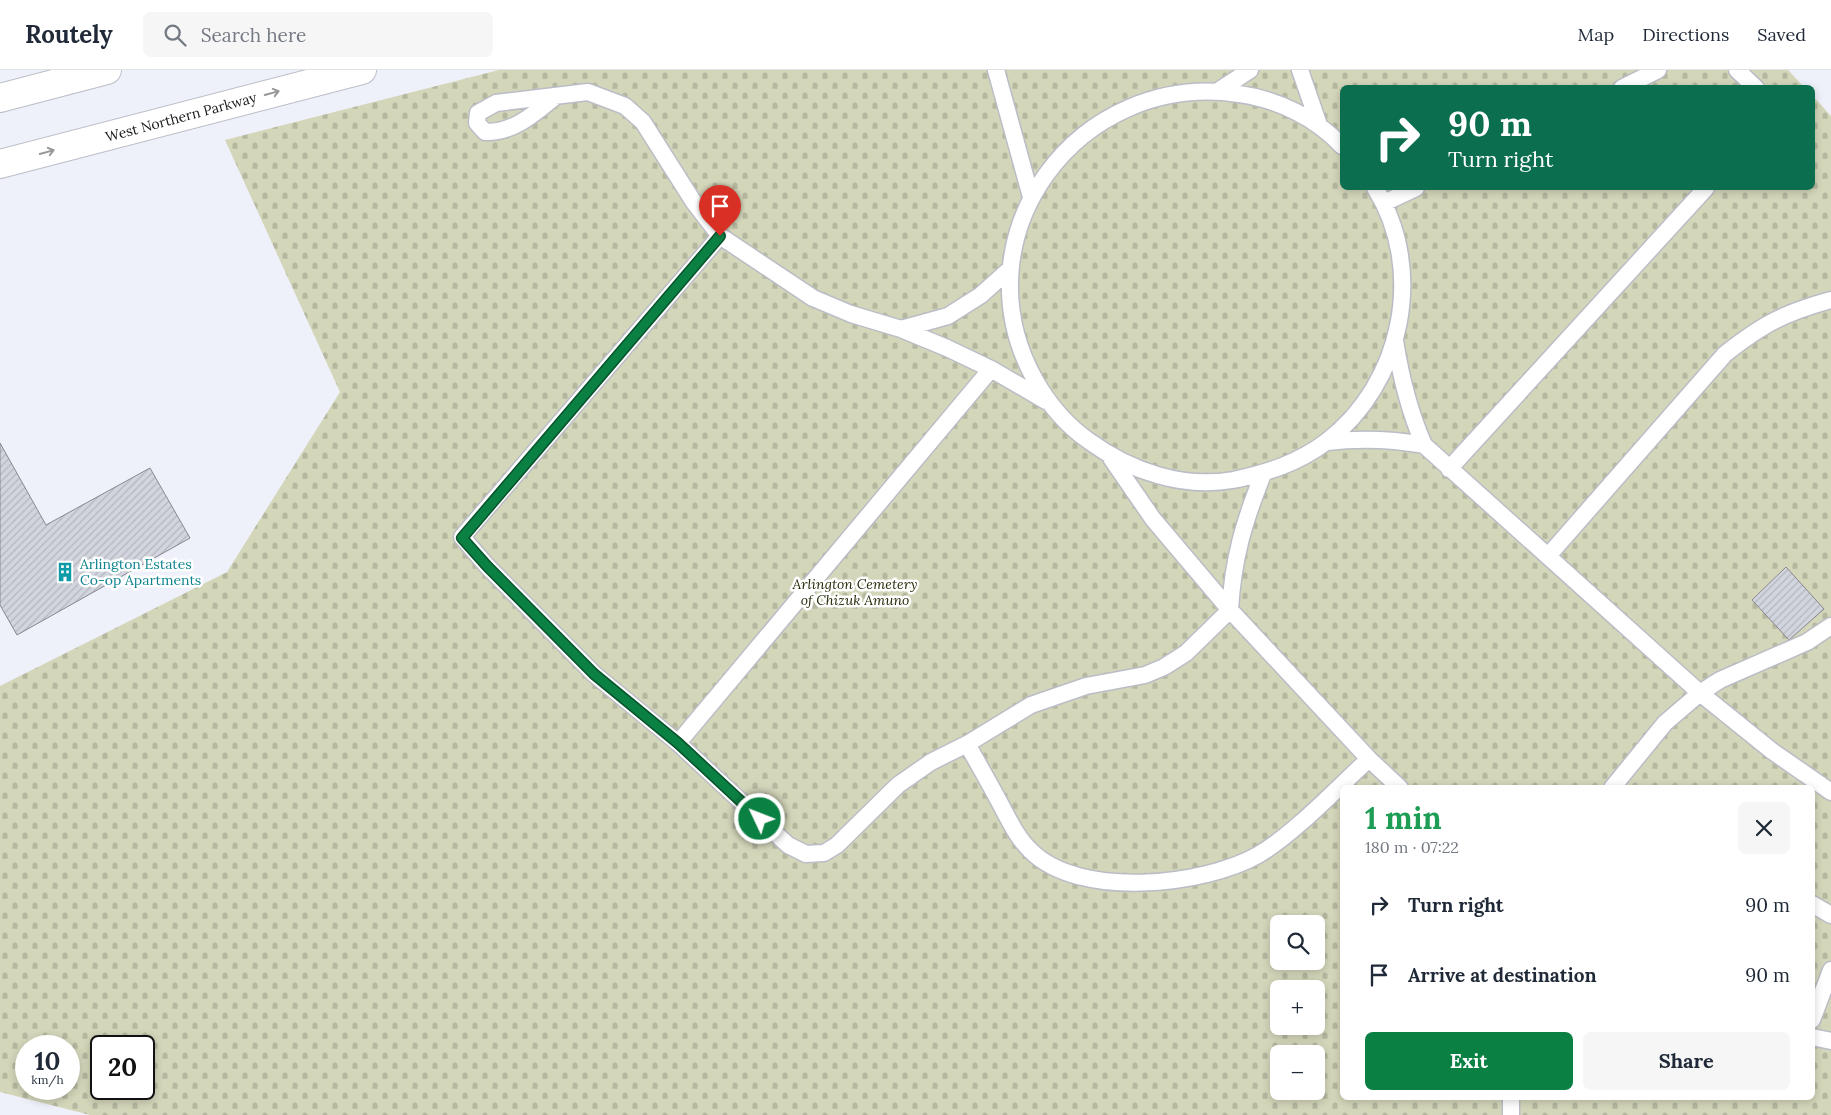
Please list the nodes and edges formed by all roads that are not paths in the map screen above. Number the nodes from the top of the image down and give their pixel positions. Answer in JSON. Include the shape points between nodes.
{"nodes":[{"id":1,"x":107,"y":70,"type":"edge"},
{"id":2,"x":362,"y":70,"type":"edge"},
{"id":3,"x":996,"y":70,"type":"edge"},
{"id":4,"x":1250,"y":70,"type":"edge"},
{"id":5,"x":1300,"y":70,"type":"edge"},
{"id":6,"x":1658,"y":70,"type":"edge"},
{"id":7,"x":1737,"y":70,"type":"edge"},
{"id":8,"x":46,"y":78,"type":"edge"},
{"id":9,"x":1628,"y":85,"type":"edge"},
{"id":10,"x":1753,"y":85,"type":"edge"},
{"id":11,"x":1218,"y":91,"type":"junction"},
{"id":12,"x":556,"y":96,"type":"dead end"},
{"id":13,"x":0,"y":98,"type":"edge"},
{"id":14,"x":1319,"y":125,"type":"junction"},
{"id":15,"x":1340,"y":144,"type":"edge"},
{"id":16,"x":0,"y":164,"type":"edge"},
{"id":17,"x":1376,"y":190,"type":"edge"},
{"id":18,"x":1412,"y":190,"type":"edge"},
{"id":19,"x":1704,"y":190,"type":"edge"},
{"id":20,"x":1032,"y":198,"type":"junction"},
{"id":21,"x":1384,"y":203,"type":"junction"},
{"id":22,"x":720,"y":236,"type":"junction"},
{"id":23,"x":1011,"y":268,"type":"junction"},
{"id":24,"x":1831,"y":300,"type":"edge"},
{"id":25,"x":901,"y":329,"type":"junction"},
{"id":26,"x":1395,"y":341,"type":"junction"},
{"id":27,"x":992,"y":369,"type":"junction"},
{"id":28,"x":1048,"y":402,"type":"junction"},
{"id":29,"x":1326,"y":442,"type":"junction"},
{"id":30,"x":1424,"y":445,"type":"junction"},
{"id":31,"x":1111,"y":458,"type":"junction"},
{"id":32,"x":1449,"y":469,"type":"junction"},
{"id":33,"x":1263,"y":474,"type":"junction"},
{"id":34,"x":1548,"y":556,"type":"junction"},
{"id":35,"x":1230,"y":610,"type":"junction"},
{"id":36,"x":1831,"y":626,"type":"edge"},
{"id":37,"x":1700,"y":694,"type":"junction"},
{"id":38,"x":678,"y":743,"type":"junction"},
{"id":39,"x":967,"y":744,"type":"junction"},
{"id":40,"x":1369,"y":758,"type":"junction"},
{"id":41,"x":1397,"y":785,"type":"edge"},
{"id":42,"x":1614,"y":785,"type":"edge"},
{"id":43,"x":1831,"y":792,"type":"edge"},
{"id":44,"x":1815,"y":906,"type":"edge"},
{"id":45,"x":1831,"y":915,"type":"edge"},
{"id":46,"x":1831,"y":970,"type":"edge"},
{"id":47,"x":1815,"y":1012,"type":"edge"},
{"id":48,"x":1815,"y":1038,"type":"edge"},
{"id":49,"x":1831,"y":1041,"type":"edge"},
{"id":50,"x":1511,"y":1100,"type":"edge"},
{"id":51,"x":1511,"y":1115,"type":"edge"}],
"edges":[{"from":1,"to":8,"type":"main road"},
{"from":16,"to":2,"type":"main road","name":"West Northern Parkway","one_way":true},
{"from":3,"to":20,"type":"lane"},
{"from":4,"to":11,"type":"lane"},
{"from":5,"to":14,"type":"lane"},
{"from":6,"to":9,"type":"lane"},
{"from":7,"to":10,"type":"lane"},
{"from":8,"to":13,"type":"main road"},
{"from":11,"to":14,"type":"lane","via":[[1253,96],[1284,106]]},
{"from":11,"to":20,"type":"lane","via":[[1157,97],[1119,111],[1078,139],[1052,165]]},
{"from":12,"to":22,"type":"lane","via":[[588,92],[625,106],[643,122]]},
{"from":14,"to":15,"type":"lane"},
{"from":17,"to":21,"type":"lane"},
{"from":18,"to":21,"type":"lane"},
{"from":19,"to":32,"type":"lane"},
{"from":20,"to":23,"type":"lane","via":[[1018,231]]},
{"from":21,"to":26,"type":"lane","via":[[1396,233],[1403,276],[1401,313]]},
{"from":22,"to":25,"type":"lane","via":[[814,298],[850,314]]},
{"from":22,"to":38,"type":"lane","via":[[462,538],[594,674]]},
{"from":23,"to":25,"type":"lane","via":[[981,295],[948,316]]},
{"from":23,"to":28,"type":"lane","via":[[1012,314],[1024,359]]},
{"from":24,"to":34,"type":"lane","via":[[1779,317],[1755,330],[1725,354]]},
{"from":25,"to":27,"type":"lane"},
{"from":26,"to":29,"type":"lane","via":[[1380,378],[1357,413]]},
{"from":26,"to":30,"type":"lane","via":[[1402,384]]},
{"from":27,"to":28,"type":"lane"},
{"from":27,"to":38,"type":"lane"},
{"from":28,"to":31,"type":"lane","via":[[1073,430]]},
{"from":29,"to":30,"type":"lane","via":[[1363,438],[1394,439]]},
{"from":29,"to":33,"type":"lane","via":[[1293,462]]},
{"from":30,"to":32,"type":"lane"},
{"from":31,"to":33,"type":"lane","via":[[1159,476],[1187,481],[1223,482]]},
{"from":31,"to":35,"type":"lane","via":[[1153,519]]},
{"from":32,"to":34,"type":"lane"},
{"from":33,"to":35,"type":"lane","via":[[1242,531],[1233,569]]},
{"from":34,"to":37,"type":"lane"},
{"from":35,"to":39,"type":"lane","via":[[1186,653],[1164,668],[1053,696]]},
{"from":35,"to":40,"type":"lane"},
{"from":36,"to":37,"type":"lane","via":[[1807,642],[1720,680]]},
{"from":37,"to":42,"type":"lane","via":[[1664,723]]},
{"from":37,"to":43,"type":"lane","via":[[1772,751]]},
{"from":38,"to":39,"type":"lane","via":[[788,845],[806,854],[824,853],[837,845],[898,786],[931,762]]},
{"from":39,"to":40,"type":"lane","via":[[1014,830],[1031,852],[1056,868],[1084,879],[1127,883],[1165,881],[1236,866],[1286,835]]},
{"from":40,"to":41,"type":"lane"},
{"from":44,"to":45,"type":"lane"},
{"from":46,"to":47,"type":"lane"},
{"from":48,"to":49,"type":"lane"},
{"from":50,"to":51,"type":"lane"}]}
